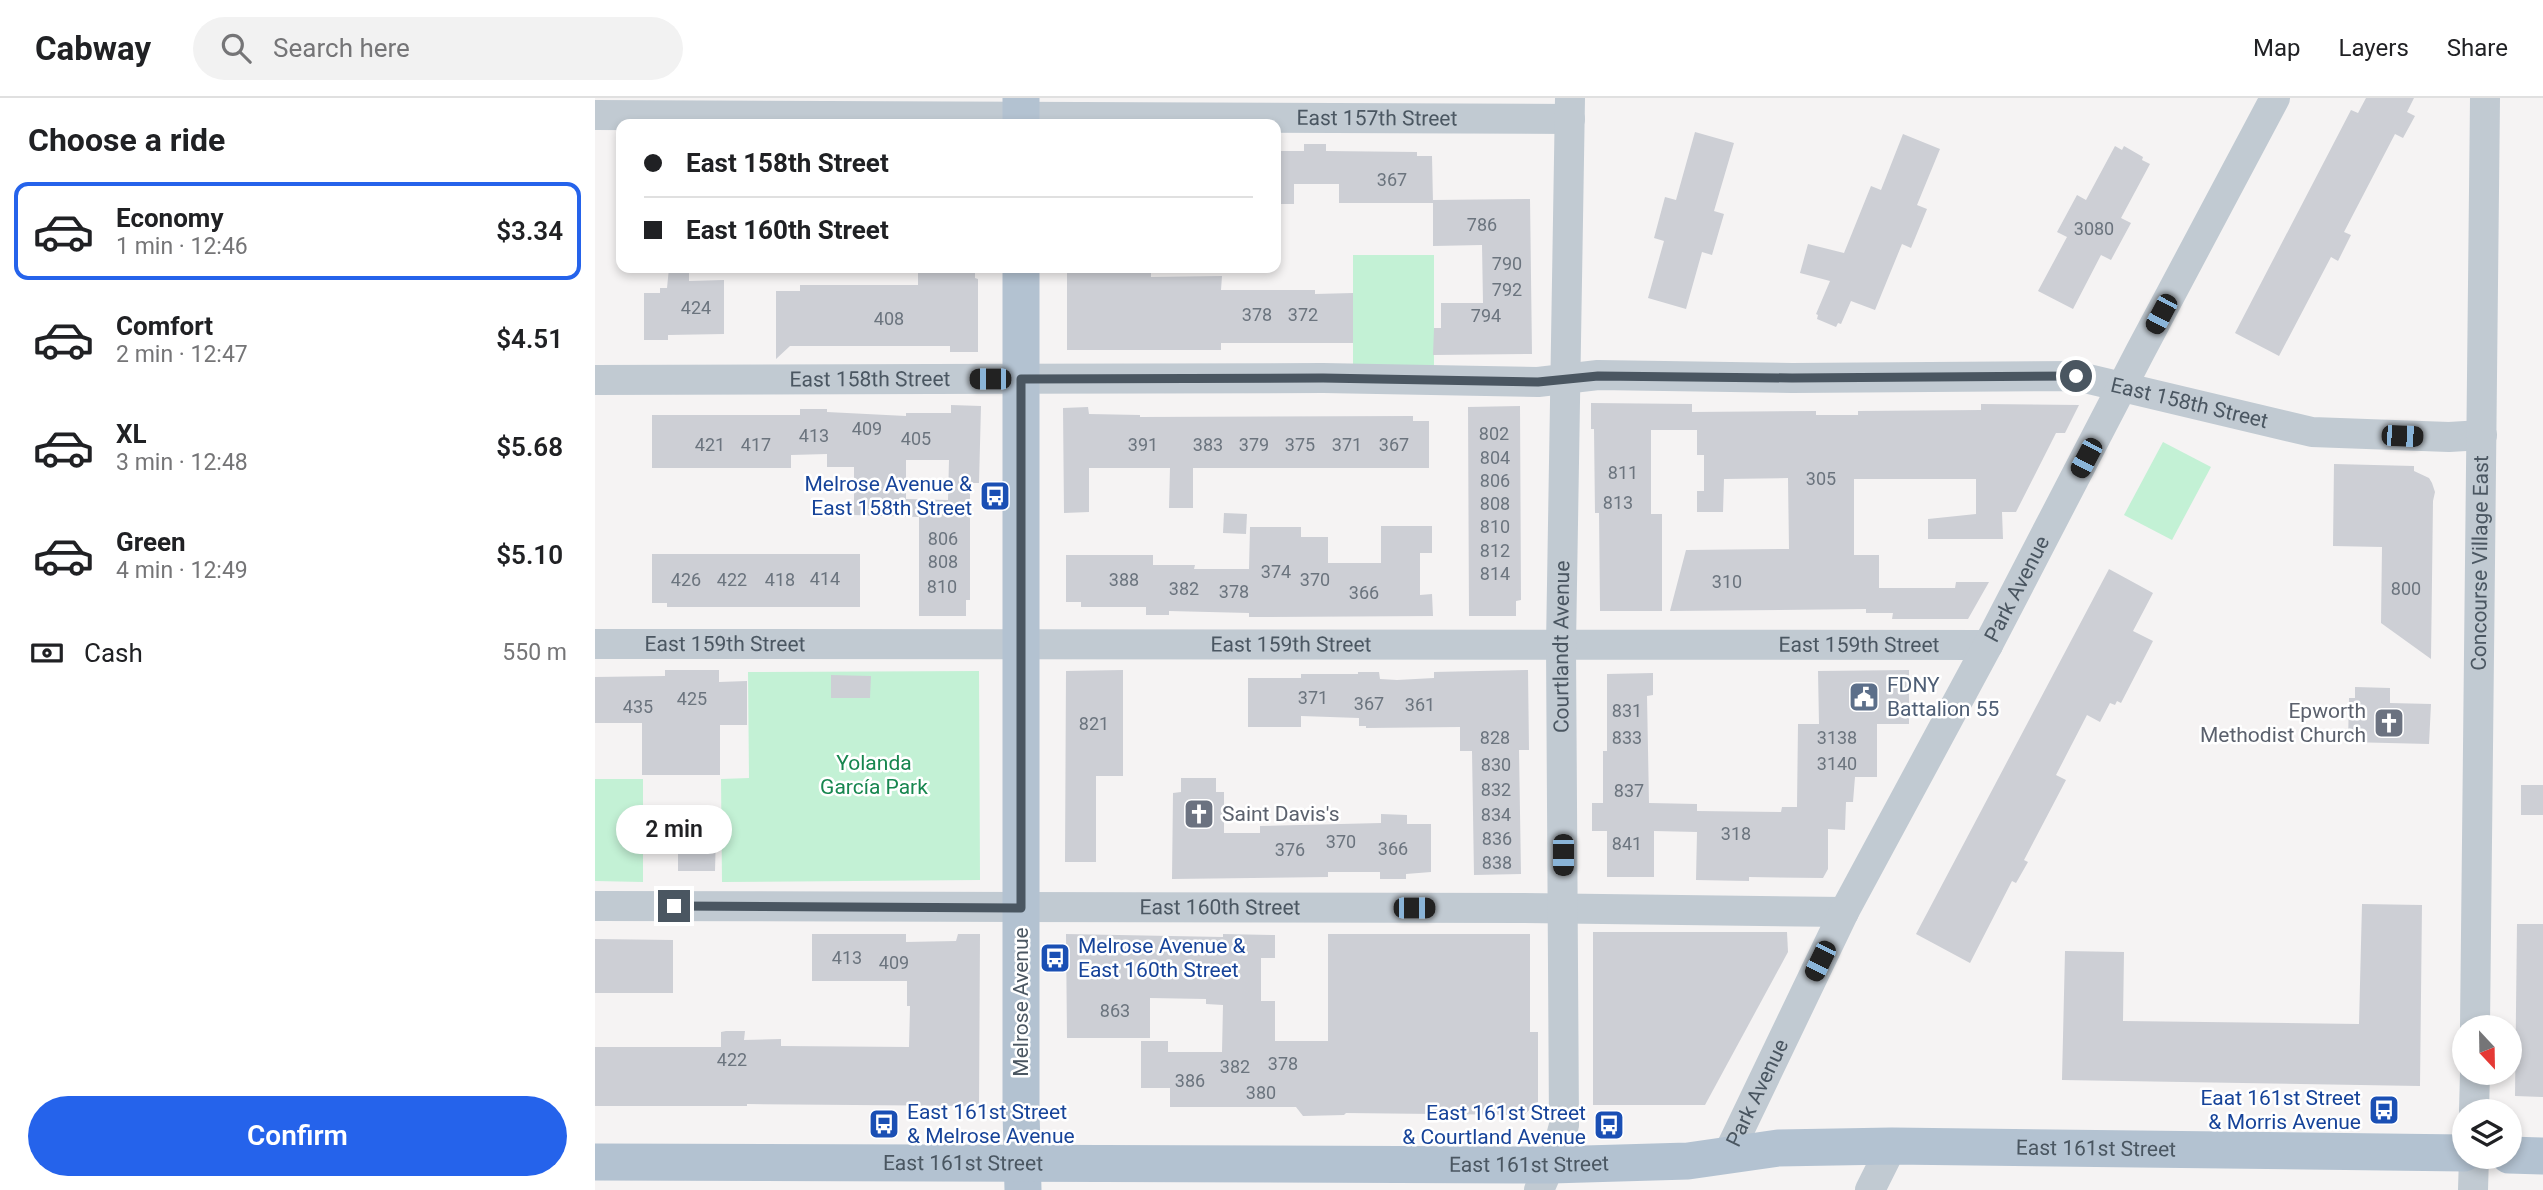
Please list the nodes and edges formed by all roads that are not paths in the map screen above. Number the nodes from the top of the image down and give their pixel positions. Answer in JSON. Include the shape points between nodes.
{"nodes":[{"id":1,"x":2275,"y":98,"type":"edge"},
{"id":2,"x":2485,"y":98,"type":"edge"},
{"id":3,"x":1570,"y":108,"type":"edge"},
{"id":4,"x":1021,"y":113,"type":"edge"},
{"id":5,"x":595,"y":115,"type":"edge"},
{"id":6,"x":1021,"y":273,"type":"edge"},
{"id":7,"x":1021,"y":379,"type":"junction"},
{"id":8,"x":1566,"y":379,"type":"junction"},
{"id":9,"x":595,"y":380,"type":"edge"},
{"id":10,"x":2122,"y":388,"type":"junction"},
{"id":11,"x":2482,"y":435,"type":"junction"},
{"id":12,"x":595,"y":645,"type":"edge"},
{"id":13,"x":1022,"y":645,"type":"junction"},
{"id":14,"x":1561,"y":645,"type":"junction"},
{"id":15,"x":1988,"y":645,"type":"junction"},
{"id":16,"x":595,"y":906,"type":"edge"},
{"id":17,"x":1021,"y":908,"type":"junction"},
{"id":18,"x":1563,"y":908,"type":"junction"},
{"id":19,"x":1844,"y":912,"type":"junction"},
{"id":20,"x":2475,"y":1015,"type":"edge"},
{"id":21,"x":1892,"y":1146,"type":"junction"},
{"id":22,"x":2452,"y":1153,"type":"edge"},
{"id":23,"x":2522,"y":1155,"type":"edge"},
{"id":24,"x":1727,"y":1156,"type":"junction"},
{"id":25,"x":2543,"y":1156,"type":"edge"},
{"id":26,"x":595,"y":1163,"type":"edge"},
{"id":27,"x":2474,"y":1169,"type":"edge"},
{"id":28,"x":1023,"y":1177,"type":"edge"},
{"id":29,"x":1545,"y":1177,"type":"edge"},
{"id":30,"x":1870,"y":1190,"type":"edge"},
{"id":31,"x":2473,"y":1190,"type":"edge"}],
"edges":[{"from":1,"to":10,"type":"street","name":"Park Avenue"},
{"from":2,"to":11,"type":"street","name":"Concourse Village East"},
{"from":3,"to":4,"type":"street","name":"East 157th Street"},
{"from":3,"to":8,"type":"street","name":"Courtlandt Avenue"},
{"from":4,"to":5,"type":"street","name":"East 157th Street"},
{"from":6,"to":7,"type":"main road","name":"Melrose Avenue"},
{"from":7,"to":8,"type":"street","name":"East 158th Street"},
{"from":7,"to":9,"type":"street","name":"East 158th Street"},
{"from":7,"to":13,"type":"main road","name":"Melrose Avenue"},
{"from":8,"to":10,"type":"street","name":"East 158th Street","via":[[2076,376]]},
{"from":8,"to":14,"type":"street","name":"Courtlandt Avenue"},
{"from":10,"to":11,"type":"street","name":"East 158th Street","via":[[2312,432]]},
{"from":10,"to":15,"type":"street","name":"Park Avenue"},
{"from":11,"to":20,"type":"street","name":"Concourse Village East"},
{"from":12,"to":13,"type":"street","name":"East 159th Street"},
{"from":13,"to":14,"type":"street","name":"East 159th Street"},
{"from":13,"to":17,"type":"main road","name":"Melrose Avenue"},
{"from":14,"to":15,"type":"street","name":"East 159th Street"},
{"from":14,"to":18,"type":"street","name":"Courtlandt Avenue"},
{"from":15,"to":19,"type":"street","name":"Park Avenue"},
{"from":16,"to":17,"type":"street","name":"East 160th Street"},
{"from":17,"to":18,"type":"street","name":"East 160th Street"},
{"from":17,"to":28,"type":"main road","name":"Melrose Avenue"},
{"from":18,"to":19,"type":"street","name":"East 160th Street"},
{"from":18,"to":29,"type":"street","name":"Courtlandt Avenue","via":[[1564,1125]]},
{"from":19,"to":24,"type":"street","name":"Park Avenue"},
{"from":21,"to":22,"type":"main road","name":"East 161st Street"},
{"from":21,"to":24,"type":"main road","name":"East 161st Street","via":[[1778,1148]]},
{"from":21,"to":30,"type":"street"},
{"from":23,"to":25,"type":"main road"},
{"from":24,"to":29,"type":"main road","name":"East 161st Street"},
{"from":26,"to":28,"type":"main road","name":"East 161st Street"},
{"from":27,"to":31,"type":"street"},
{"from":28,"to":29,"type":"main road","name":"East 161st Street"}]}
